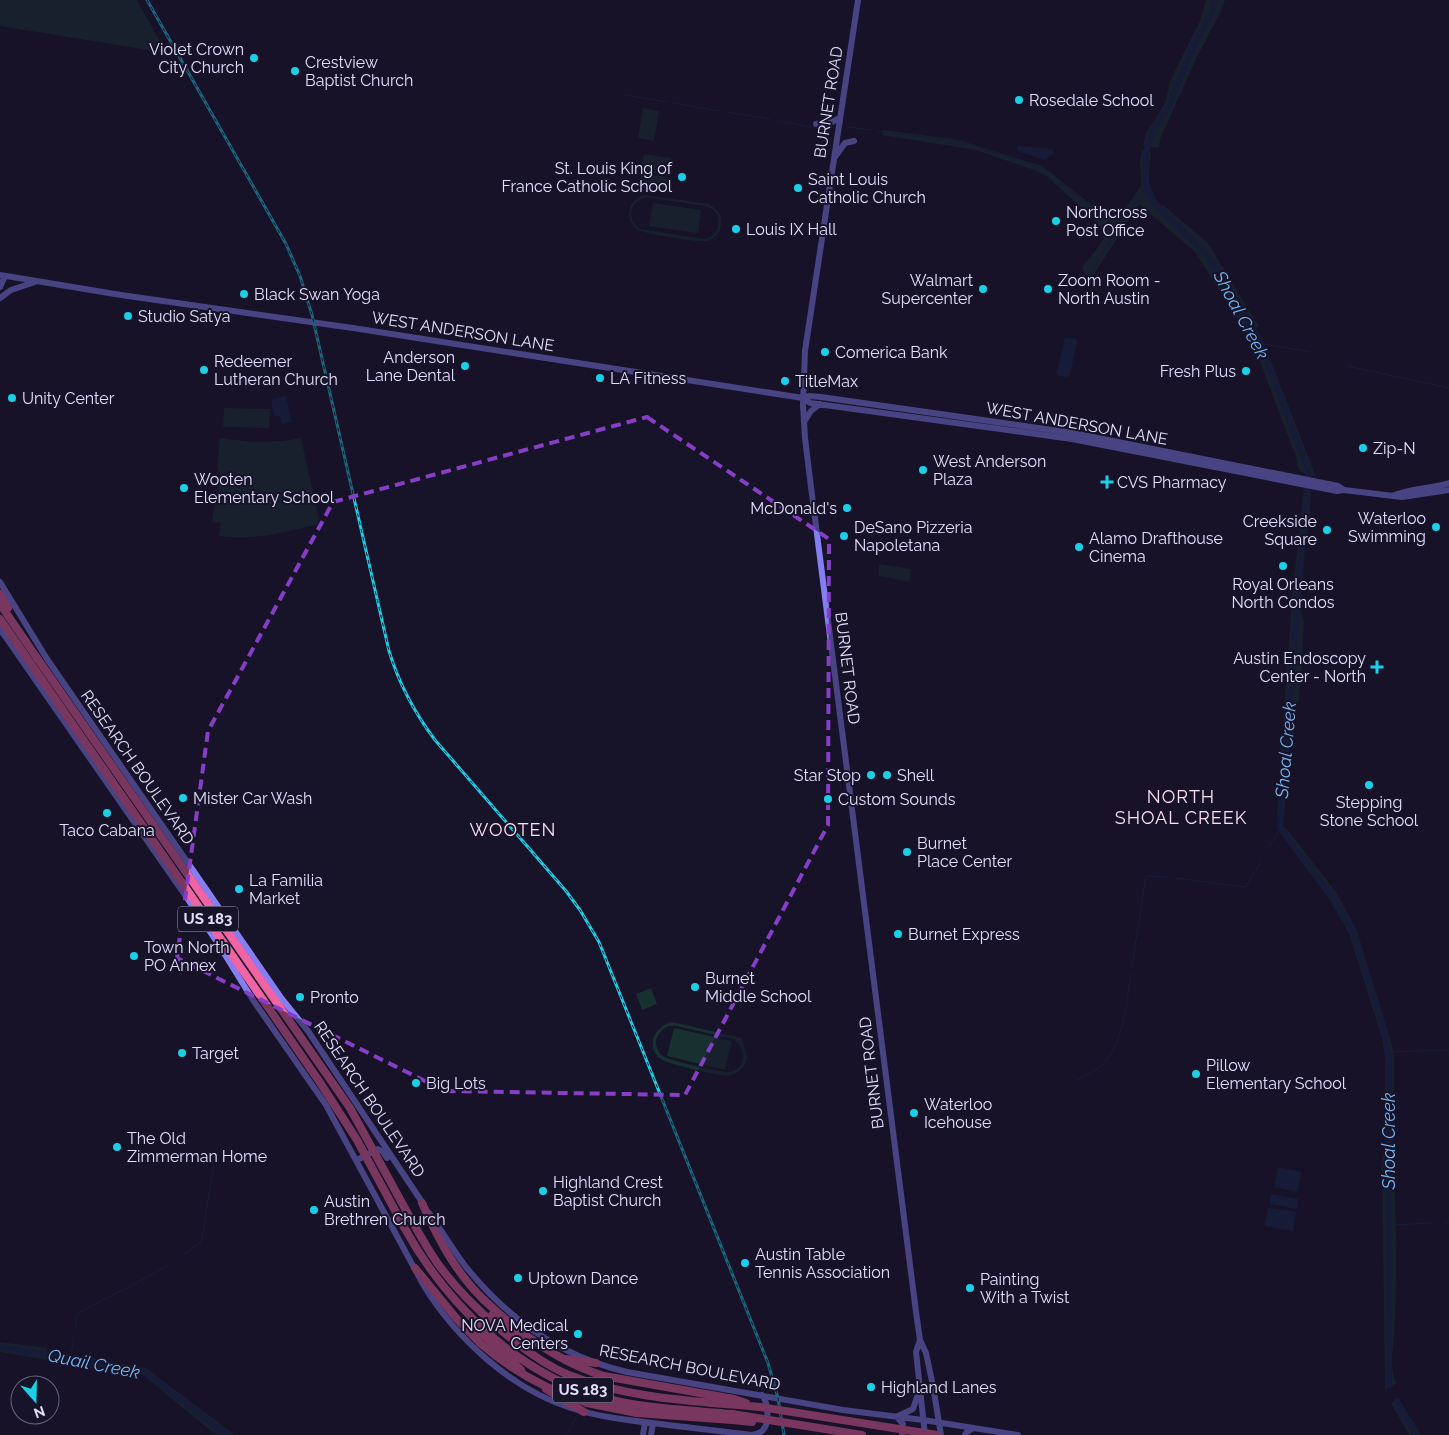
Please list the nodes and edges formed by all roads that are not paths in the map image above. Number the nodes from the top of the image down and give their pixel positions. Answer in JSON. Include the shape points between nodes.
{"nodes":[{"id":1,"x":858,"y":0,"type":"edge"},
{"id":2,"x":840,"y":118,"type":"junction"},
{"id":3,"x":816,"y":124,"type":"dead end"},
{"id":4,"x":854,"y":140,"type":"dead end"},
{"id":5,"x":833,"y":160,"type":"junction"},
{"id":6,"x":2,"y":276,"type":"edge"},
{"id":7,"x":36,"y":281,"type":"junction"},
{"id":8,"x":0,"y":287,"type":"edge"},
{"id":9,"x":0,"y":298,"type":"edge"},
{"id":10,"x":803,"y":398,"type":"junction"},
{"id":11,"x":821,"y":404,"type":"junction"},
{"id":12,"x":895,"y":411,"type":"junction"},
{"id":13,"x":804,"y":422,"type":"junction"},
{"id":14,"x":983,"y":424,"type":"junction"},
{"id":15,"x":1035,"y":428,"type":"junction"},
{"id":16,"x":1006,"y":430,"type":"junction"},
{"id":17,"x":1163,"y":455,"type":"junction"},
{"id":18,"x":1449,"y":484,"type":"edge"},
{"id":19,"x":1449,"y":490,"type":"edge"},
{"id":20,"x":1392,"y":496,"type":"junction"},
{"id":21,"x":0,"y":582,"type":"edge"},
{"id":22,"x":0,"y":594,"type":"edge"},
{"id":23,"x":0,"y":604,"type":"edge"},
{"id":24,"x":0,"y":619,"type":"edge"},
{"id":25,"x":14,"y":624,"type":"junction"},
{"id":26,"x":0,"y":629,"type":"edge"},
{"id":27,"x":22,"y":650,"type":"dead end"},
{"id":28,"x":21,"y":658,"type":"junction"},
{"id":29,"x":178,"y":849,"type":"junction"},
{"id":30,"x":161,"y":860,"type":"junction"},
{"id":31,"x":294,"y":1014,"type":"junction"},
{"id":32,"x":274,"y":1029,"type":"junction"},
{"id":33,"x":314,"y":1041,"type":"junction"},
{"id":34,"x":293,"y":1056,"type":"junction"},
{"id":35,"x":367,"y":1154,"type":"junction"},
{"id":36,"x":357,"y":1160,"type":"junction"},
{"id":37,"x":398,"y":1166,"type":"junction"},
{"id":38,"x":362,"y":1169,"type":"junction"},
{"id":39,"x":422,"y":1203,"type":"junction"},
{"id":40,"x":415,"y":1268,"type":"junction"},
{"id":41,"x":467,"y":1299,"type":"junction"},
{"id":42,"x":458,"y":1305,"type":"junction"},
{"id":43,"x":920,"y":1340,"type":"junction"},
{"id":44,"x":596,"y":1364,"type":"junction"},
{"id":45,"x":919,"y":1388,"type":"junction"},
{"id":46,"x":762,"y":1395,"type":"junction"},
{"id":47,"x":734,"y":1402,"type":"junction"},
{"id":48,"x":584,"y":1412,"type":"junction"},
{"id":49,"x":732,"y":1417,"type":"junction"},
{"id":50,"x":897,"y":1417,"type":"junction"},
{"id":51,"x":924,"y":1420,"type":"junction"},
{"id":52,"x":645,"y":1422,"type":"junction"},
{"id":53,"x":939,"y":1422,"type":"junction"},
{"id":54,"x":653,"y":1423,"type":"junction"},
{"id":55,"x":973,"y":1428,"type":"junction"},
{"id":56,"x":643,"y":1435,"type":"edge"},
{"id":57,"x":652,"y":1435,"type":"edge"},
{"id":58,"x":752,"y":1435,"type":"edge"},
{"id":59,"x":862,"y":1435,"type":"edge"},
{"id":60,"x":902,"y":1435,"type":"edge"},
{"id":61,"x":925,"y":1435,"type":"edge"},
{"id":62,"x":939,"y":1435,"type":"edge"},
{"id":63,"x":965,"y":1435,"type":"edge"},
{"id":64,"x":1018,"y":1435,"type":"edge"}],
"edges":[{"from":1,"to":2,"type":"main road","name":"BURNET ROAD"},
{"from":2,"to":3,"type":"main road"},
{"from":2,"to":5,"type":"main road","name":"BURNET ROAD"},
{"from":4,"to":5,"type":"main road","via":[[845,143]]},
{"from":5,"to":10,"type":"main road","name":"BURNET ROAD","via":[[808,330]]},
{"from":6,"to":7,"type":"main road","name":"WEST ANDERSON LANE"},
{"from":6,"to":8,"type":"main road"},
{"from":7,"to":9,"type":"main road"},
{"from":7,"to":10,"type":"main road","name":"WEST ANDERSON LANE"},
{"from":10,"to":11,"type":"main road","name":"WEST ANDERSON LANE","via":[[810,403]]},
{"from":10,"to":12,"type":"main road","name":"WEST ANDERSON LANE","via":[[810,396]]},
{"from":10,"to":13,"type":"main road","name":"BURNET ROAD"},
{"from":11,"to":12,"type":"main road","name":"WEST ANDERSON LANE"},
{"from":11,"to":13,"type":"main road"},
{"from":12,"to":14,"type":"main road","name":"WEST ANDERSON LANE"},
{"from":13,"to":43,"type":"main road","name":"BURNET ROAD"},
{"from":14,"to":15,"type":"main road","name":"WEST ANDERSON LANE"},
{"from":14,"to":16,"type":"main road","name":"WEST ANDERSON LANE"},
{"from":15,"to":16,"type":"main road","via":[[1010,427]]},
{"from":15,"to":17,"type":"main road","name":"WEST ANDERSON LANE","via":[[1080,434]]},
{"from":16,"to":17,"type":"main road","name":"WEST ANDERSON LANE"},
{"from":17,"to":20,"type":"main road","name":"WEST ANDERSON LANE","via":[[1337,491]]},
{"from":18,"to":20,"type":"main road","name":"WEST ANDERSON LANE"},
{"from":19,"to":20,"type":"main road","name":"WEST ANDERSON LANE"},
{"from":21,"to":29,"type":"main road","name":"RESEARCH BOULEVARD","via":[[47,659]]},
{"from":22,"to":25,"type":"highway"},
{"from":23,"to":25,"type":"highway","number":"US 183"},
{"from":24,"to":42,"type":"highway","number":"US 183","bridge":true,"via":[[330,1098],[428,1267]]},
{"from":25,"to":41,"type":"highway","number":"US 183","bridge":true,"via":[[334,1084],[440,1267]]},
{"from":26,"to":28,"type":"main road","name":"RESEARCH BOULEVARD"},
{"from":27,"to":28,"type":"main road"},
{"from":28,"to":30,"type":"main road","name":"RESEARCH BOULEVARD"},
{"from":29,"to":30,"type":"main road","via":[[174,857]]},
{"from":29,"to":31,"type":"main road","name":"RESEARCH BOULEVARD"},
{"from":30,"to":32,"type":"main road","name":"RESEARCH BOULEVARD"},
{"from":31,"to":32,"type":"main road","via":[[294,1021],[280,1030]]},
{"from":31,"to":33,"type":"main road","name":"RESEARCH BOULEVARD"},
{"from":32,"to":34,"type":"main road","name":"RESEARCH BOULEVARD"},
{"from":33,"to":34,"type":"main road","via":[[308,1040],[294,1050]]},
{"from":33,"to":37,"type":"main road","name":"RESEARCH BOULEVARD"},
{"from":34,"to":36,"type":"main road","name":"RESEARCH BOULEVARD"},
{"from":35,"to":36,"type":"main road"},
{"from":35,"to":37,"type":"main road","via":[[381,1150]]},
{"from":35,"to":38,"type":"main road"},
{"from":36,"to":38,"type":"main road","name":"RESEARCH BOULEVARD"},
{"from":37,"to":39,"type":"main road","name":"RESEARCH BOULEVARD"},
{"from":38,"to":40,"type":"main road","name":"RESEARCH BOULEVARD"},
{"from":39,"to":44,"type":"main road","name":"RESEARCH BOULEVARD","via":[[465,1265],[500,1304],[550,1342]]},
{"from":39,"to":47,"type":"highway","bridge":true,"via":[[449,1257],[466,1281],[519,1330],[549,1352],[604,1376]]},
{"from":40,"to":48,"type":"main road","name":"RESEARCH BOULEVARD","via":[[440,1310],[483,1355],[533,1391]]},
{"from":40,"to":49,"type":"highway","bridge":true,"via":[[480,1343],[530,1379],[558,1393],[588,1403],[636,1412]]},
{"from":41,"to":44,"type":"highway","via":[[547,1351]]},
{"from":41,"to":47,"type":"highway","number":"US 183","via":[[525,1348],[568,1374],[610,1388],[655,1396]]},
{"from":42,"to":48,"type":"highway","via":[[467,1319],[520,1370]]},
{"from":42,"to":49,"type":"highway","number":"US 183","via":[[526,1362],[555,1379],[634,1404]]},
{"from":43,"to":45,"type":"main road","name":"BURNET ROAD","via":[[916,1352]]},
{"from":43,"to":53,"type":"main road","name":"BURNET ROAD","via":[[926,1353]]},
{"from":44,"to":46,"type":"main road","name":"RESEARCH BOULEVARD"},
{"from":45,"to":50,"type":"main road","via":[[913,1409]]},
{"from":45,"to":51,"type":"main road","name":"BURNET ROAD"},
{"from":46,"to":50,"type":"main road","name":"RESEARCH BOULEVARD"},
{"from":46,"to":58,"type":"main road","via":[[768,1404],[766,1425]]},
{"from":47,"to":62,"type":"highway","bridge":true},
{"from":48,"to":52,"type":"main road","name":"RESEARCH BOULEVARD"},
{"from":49,"to":59,"type":"highway","number":"US 183","bridge":true},
{"from":50,"to":51,"type":"main road","name":"RESEARCH BOULEVARD"},
{"from":50,"to":60,"type":"main road","via":[[903,1424]]},
{"from":51,"to":53,"type":"main road","name":"RESEARCH BOULEVARD"},
{"from":51,"to":61,"type":"main road","name":"BURNET ROAD"},
{"from":52,"to":54,"type":"main road","name":"RESEARCH BOULEVARD"},
{"from":52,"to":56,"type":"main road"},
{"from":53,"to":55,"type":"main road","name":"RESEARCH BOULEVARD"},
{"from":53,"to":62,"type":"main road","name":"BURNET ROAD"},
{"from":54,"to":57,"type":"main road"},
{"from":54,"to":58,"type":"main road","name":"RESEARCH BOULEVARD"},
{"from":55,"to":63,"type":"main road"},
{"from":55,"to":64,"type":"main road","name":"RESEARCH BOULEVARD"}]}
